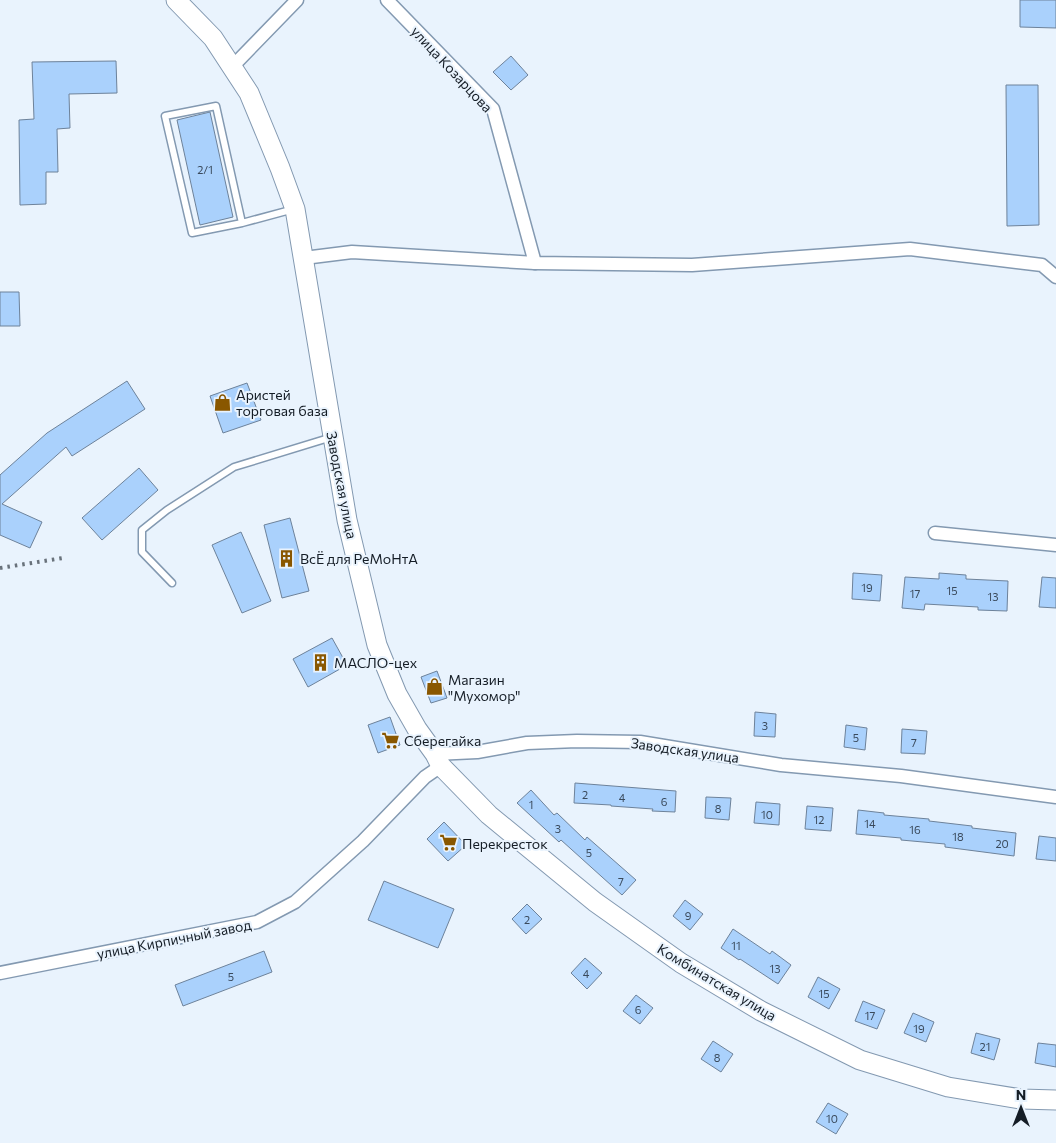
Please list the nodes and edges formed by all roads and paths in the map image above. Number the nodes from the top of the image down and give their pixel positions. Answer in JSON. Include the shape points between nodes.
{"nodes":[{"id":1,"x":176,"y":0,"type":"edge"},
{"id":2,"x":297,"y":0,"type":"edge"},
{"id":3,"x":387,"y":0,"type":"edge"},
{"id":4,"x":232,"y":67,"type":"junction"},
{"id":5,"x":295,"y":209,"type":"junction"},
{"id":6,"x":242,"y":223,"type":"junction"},
{"id":7,"x":304,"y":258,"type":"junction"},
{"id":8,"x":535,"y":263,"type":"junction"},
{"id":9,"x":1056,"y":277,"type":"edge"},
{"id":10,"x":332,"y":436,"type":"junction"},
{"id":11,"x":935,"y":533,"type":"dead end"},
{"id":12,"x":1056,"y":545,"type":"edge"},
{"id":13,"x":172,"y":583,"type":"dead end"},
{"id":14,"x":438,"y":760,"type":"junction"},
{"id":15,"x":1056,"y":797,"type":"edge"},
{"id":16,"x":0,"y":973,"type":"edge"},
{"id":17,"x":1056,"y":1100,"type":"edge"}],
"edges":[{"from":1,"to":4,"type":"main road","name":"Заводская улица","via":[[213,38]]},
{"from":2,"to":4,"type":"street"},
{"from":3,"to":8,"type":"street","name":"улица Козарцова","via":[[493,109]]},
{"from":4,"to":5,"type":"main road","name":"Заводская улица","via":[[249,93]]},
{"from":5,"to":6,"type":"lane"},
{"from":5,"to":7,"type":"main road","name":"Заводская улица"},
{"from":6,"to":6,"type":"lane","via":[[192,233],[165,116],[216,106]]},
{"from":7,"to":8,"type":"street","via":[[352,252]]},
{"from":7,"to":10,"type":"main road","name":"Заводская улица"},
{"from":8,"to":9,"type":"street","via":[[692,265],[910,249],[1042,265]]},
{"from":10,"to":13,"type":"lane","via":[[234,467],[142,530],[142,552]]},
{"from":10,"to":14,"type":"main road","name":"Заводская улица","via":[[347,520],[377,645],[397,694]]},
{"from":11,"to":12,"type":"street"},
{"from":14,"to":15,"type":"street","name":"Заводская улица","via":[[527,743],[640,742],[781,765],[901,776]]},
{"from":14,"to":16,"type":"street","name":"улица Кирпичный завод","via":[[363,841],[295,902],[257,922]]},
{"from":14,"to":17,"type":"main road","name":"Комбинатская улица","via":[[489,815],[595,902],[681,963],[760,1011],[860,1060],[939,1084],[1021,1099]]}]}
